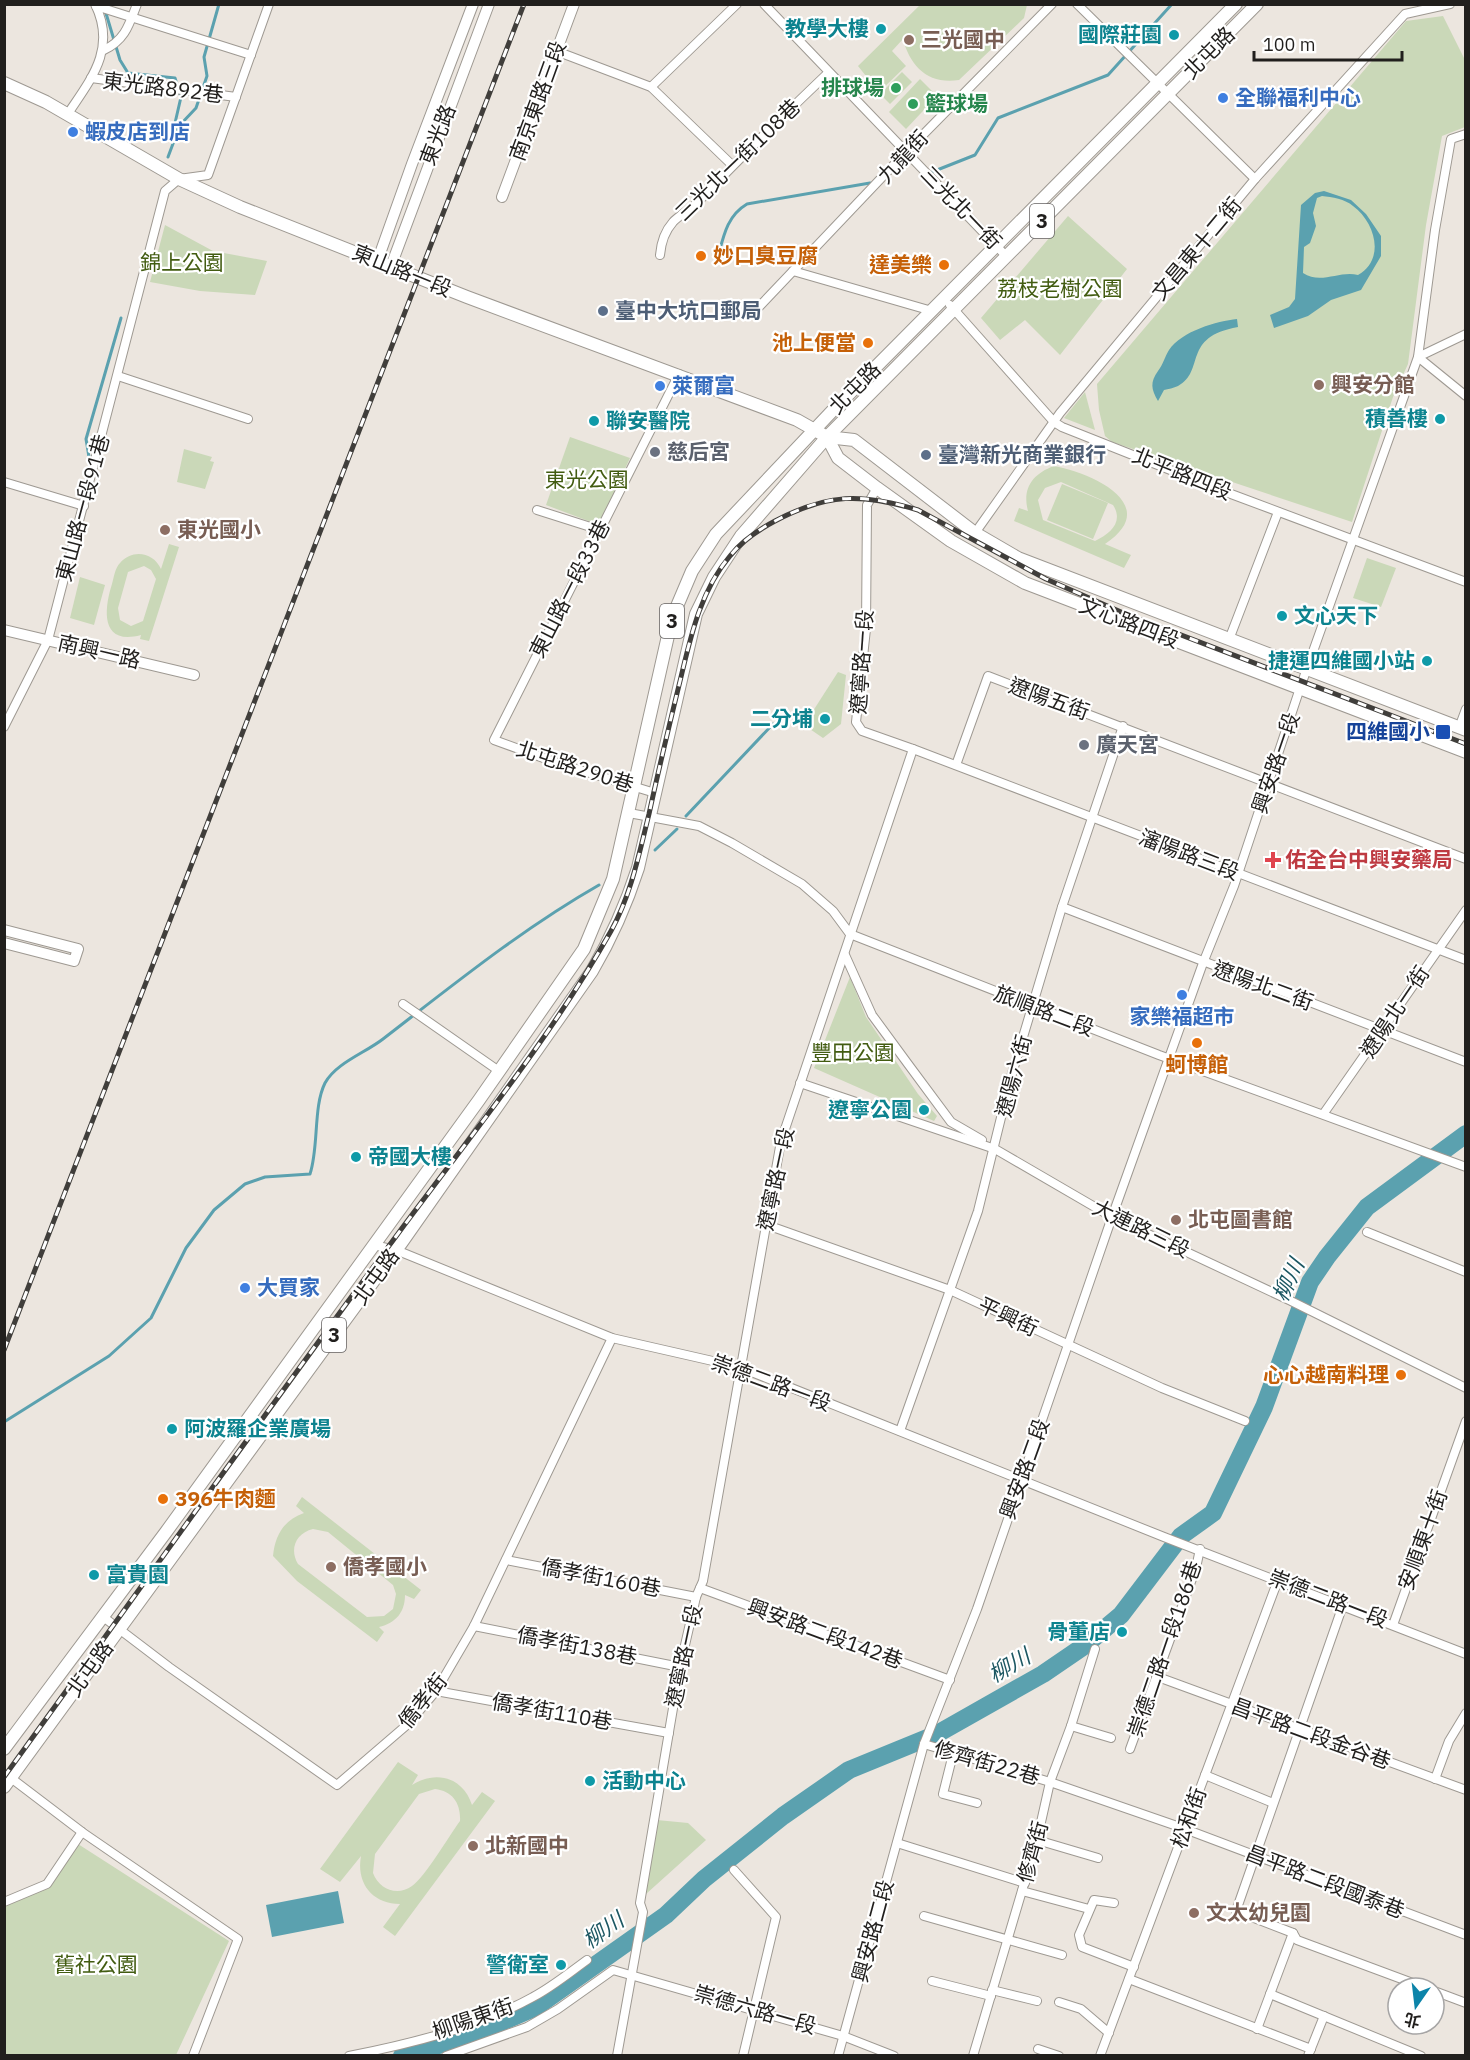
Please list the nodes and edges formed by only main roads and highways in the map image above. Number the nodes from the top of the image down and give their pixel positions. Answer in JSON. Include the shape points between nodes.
{"nodes":[{"id":1,"x":1236,"y":4,"type":"edge"},
{"id":2,"x":1257,"y":4,"type":"edge"},
{"id":3,"x":4,"y":83,"type":"edge"},
{"id":4,"x":814,"y":429,"type":"junction"},
{"id":5,"x":827,"y":437,"type":"junction"},
{"id":6,"x":1462,"y":729,"type":"edge"},
{"id":7,"x":1466,"y":752,"type":"edge"},
{"id":8,"x":4,"y":1749,"type":"edge"},
{"id":9,"x":8,"y":1783,"type":"edge"}],
"edges":[{"from":1,"to":4,"type":"main road","name":"北屯路","number":"3"},
{"from":2,"to":5,"type":"main road","name":"北屯路","number":"3"},
{"from":3,"to":4,"type":"main road","name":"東山路一段","via":[[18,87],[179,179],[377,262],[679,374]]},
{"from":4,"to":5,"type":"main road","name":"文心路四段"},
{"from":4,"to":8,"type":"main road","name":"北屯路","number":"3","via":[[724,525],[688,579],[664,647],[613,879],[584,949]]},
{"from":5,"to":6,"type":"main road","name":"文心路四段","via":[[854,440],[975,533],[1031,563]]},
{"from":5,"to":7,"type":"main road","name":"文心路四段","via":[[838,459],[877,488],[951,541],[1025,583]]},
{"from":5,"to":9,"type":"main road","name":"北屯路","number":"3","via":[[741,536],[696,614],[638,868],[618,923],[592,970],[396,1250]]}]}
